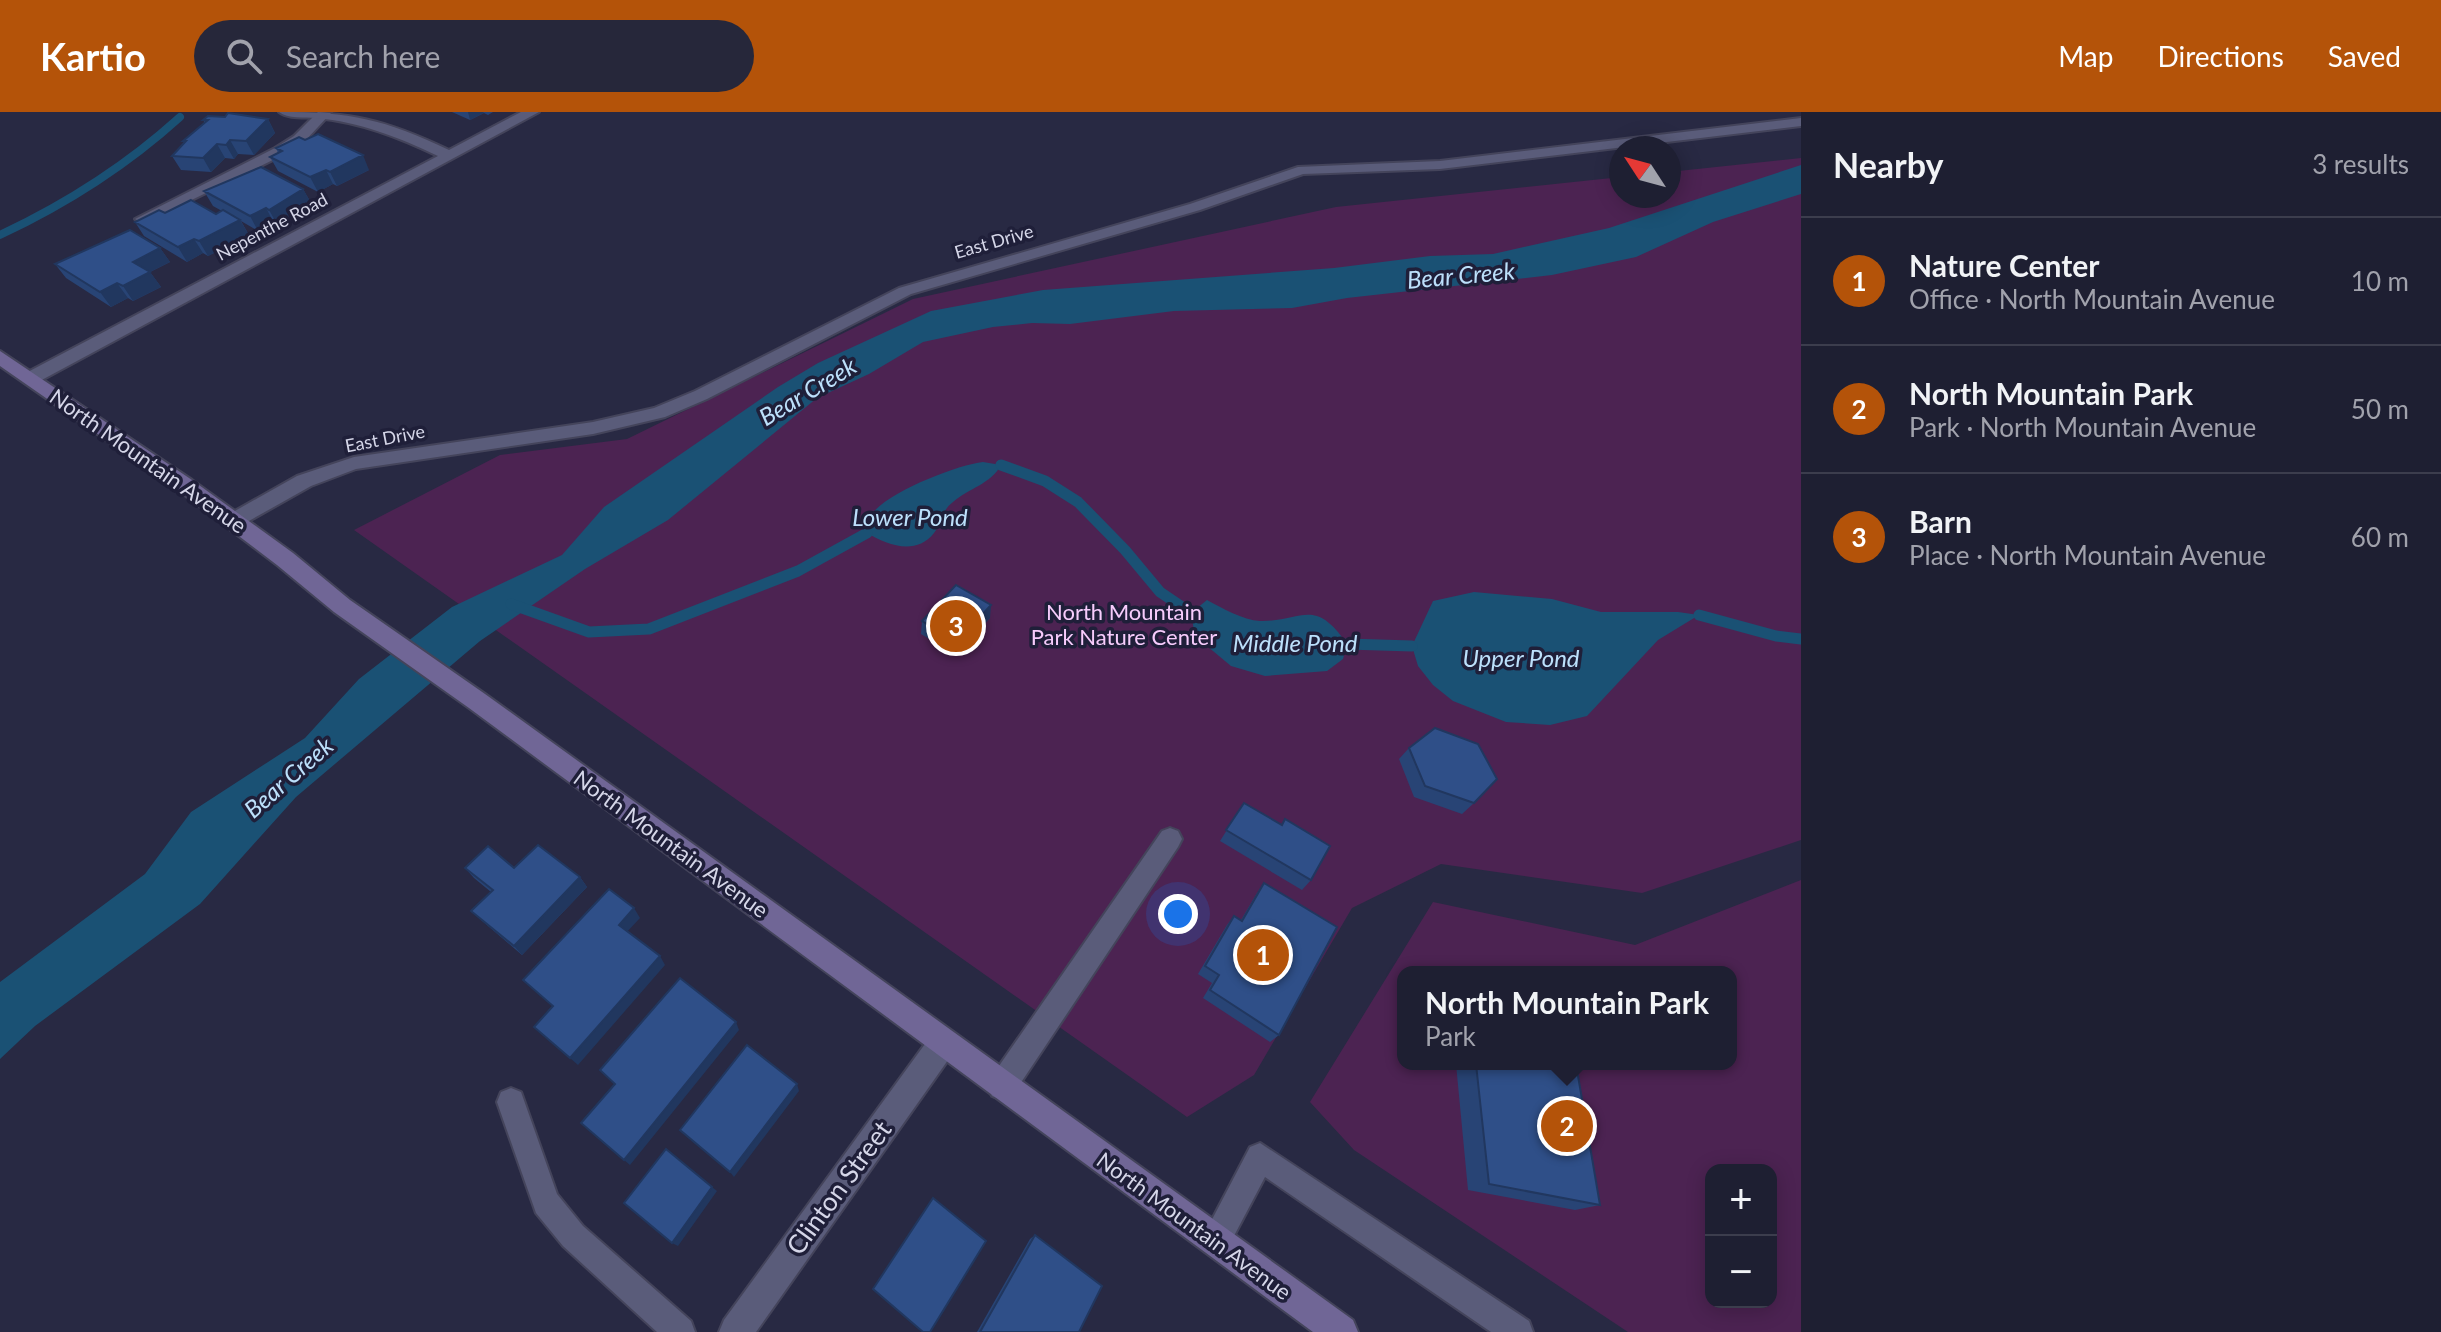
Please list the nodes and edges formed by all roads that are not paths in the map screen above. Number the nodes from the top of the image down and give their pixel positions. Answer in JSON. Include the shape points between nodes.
{"nodes":[{"id":1,"x":286,"y":112,"type":"edge"},
{"id":2,"x":324,"y":112,"type":"edge"},
{"id":3,"x":532,"y":112,"type":"edge"},
{"id":4,"x":1801,"y":122,"type":"edge"},
{"id":5,"x":450,"y":156,"type":"junction"},
{"id":6,"x":142,"y":219,"type":"edge"},
{"id":7,"x":0,"y":357,"type":"edge"},
{"id":8,"x":31,"y":378,"type":"junction"},
{"id":9,"x":233,"y":521,"type":"junction"},
{"id":10,"x":1170,"y":839,"type":"dead end"},
{"id":11,"x":943,"y":1043,"type":"junction"},
{"id":12,"x":1002,"y":1086,"type":"junction"},
{"id":13,"x":511,"y":1102,"type":"dead end"},
{"id":14,"x":1216,"y":1241,"type":"junction"},
{"id":15,"x":680,"y":1332,"type":"edge"},
{"id":16,"x":736,"y":1332,"type":"edge"},
{"id":17,"x":1341,"y":1332,"type":"edge"},
{"id":18,"x":1518,"y":1332,"type":"edge"}],
"edges":[{"from":1,"to":2,"type":"street"},
{"from":2,"to":5,"type":"street","via":[[392,128]]},
{"from":2,"to":6,"type":"lane","via":[[280,151]]},
{"from":3,"to":5,"type":"street","name":"Nepenthe Road"},
{"from":4,"to":9,"type":"lane","name":"East Drive","via":[[1440,165],[1303,170],[905,291],[659,413],[593,428],[354,463],[304,481]]},
{"from":5,"to":8,"type":"street","name":"Nepenthe Road"},
{"from":7,"to":8,"type":"street","name":"North Mountain Avenue"},
{"from":8,"to":9,"type":"street","name":"North Mountain Avenue"},
{"from":9,"to":11,"type":"street","name":"North Mountain Avenue"},
{"from":10,"to":12,"type":"lane"},
{"from":11,"to":12,"type":"street","name":"North Mountain Avenue"},
{"from":11,"to":16,"type":"street","name":"Clinton Street"},
{"from":12,"to":14,"type":"street","name":"North Mountain Avenue"},
{"from":13,"to":15,"type":"lane","via":[[546,1203],[573,1236]]},
{"from":14,"to":17,"type":"street","name":"North Mountain Avenue"},
{"from":14,"to":18,"type":"lane","via":[[1260,1157]]}]}
